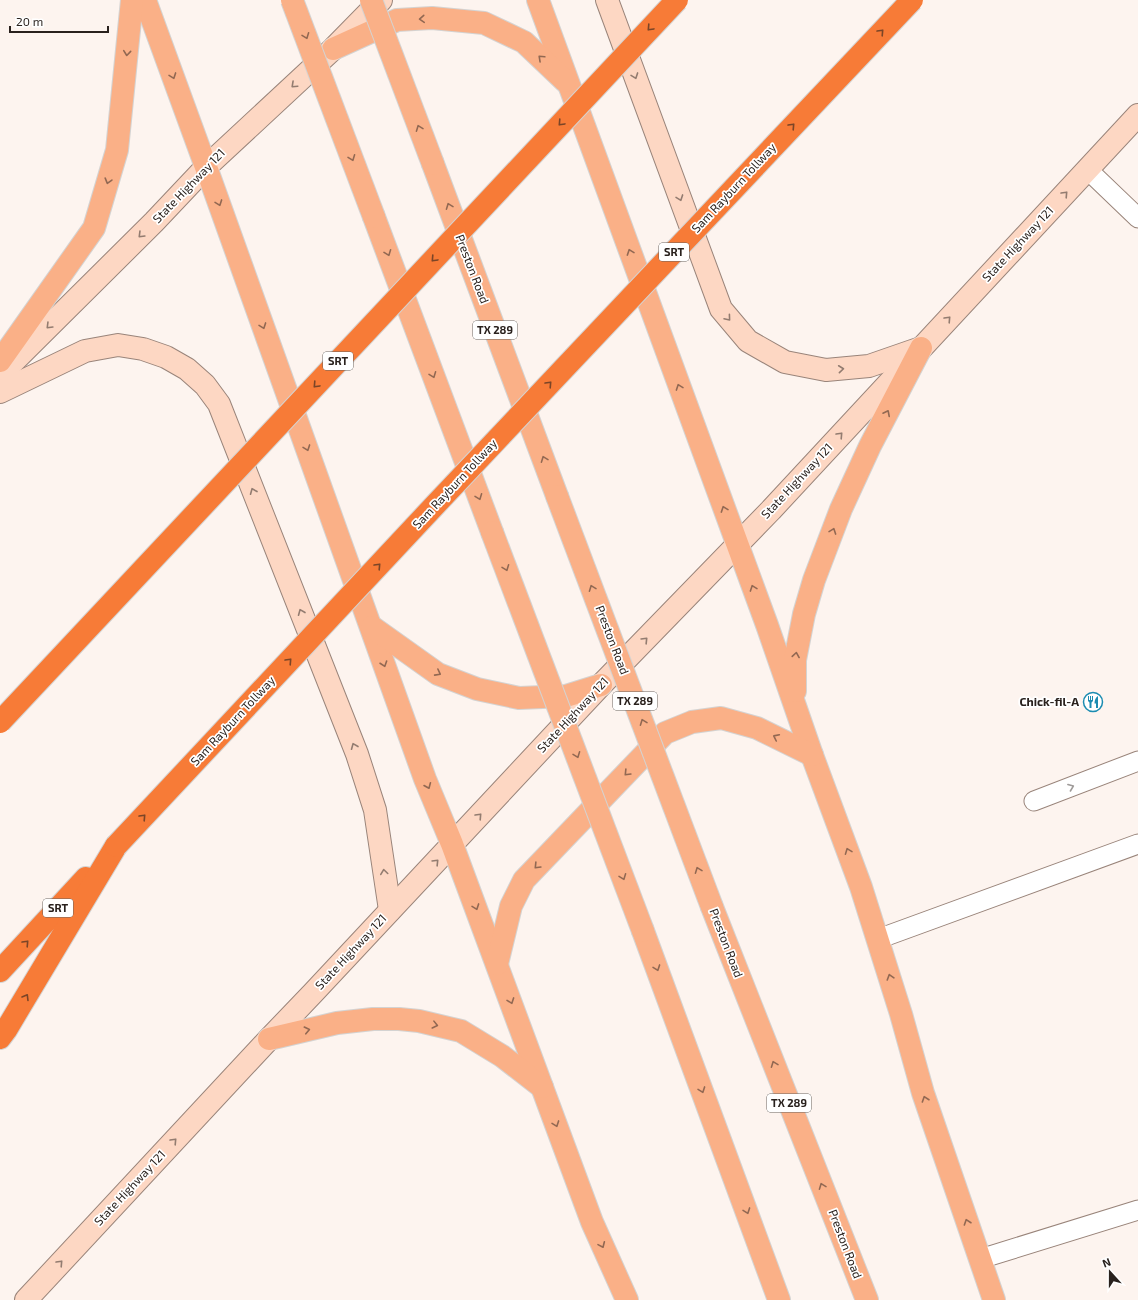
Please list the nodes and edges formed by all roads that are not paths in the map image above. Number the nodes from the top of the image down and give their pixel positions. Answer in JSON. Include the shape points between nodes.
{"nodes":[{"id":1,"x":132,"y":0,"type":"edge"},
{"id":2,"x":145,"y":0,"type":"edge"},
{"id":3,"x":292,"y":0,"type":"edge"},
{"id":4,"x":371,"y":0,"type":"edge"},
{"id":5,"x":381,"y":0,"type":"edge"},
{"id":6,"x":538,"y":0,"type":"edge"},
{"id":7,"x":607,"y":0,"type":"edge"},
{"id":8,"x":677,"y":0,"type":"edge"},
{"id":9,"x":912,"y":0,"type":"edge"},
{"id":10,"x":333,"y":49,"type":"junction"},
{"id":11,"x":569,"y":85,"type":"junction"},
{"id":12,"x":1138,"y":115,"type":"edge"},
{"id":13,"x":206,"y":167,"type":"junction"},
{"id":14,"x":1088,"y":170,"type":"junction"},
{"id":15,"x":1138,"y":218,"type":"edge"},
{"id":16,"x":921,"y":348,"type":"junction"},
{"id":17,"x":0,"y":361,"type":"edge"},
{"id":18,"x":0,"y":375,"type":"edge"},
{"id":19,"x":0,"y":392,"type":"edge"},
{"id":20,"x":737,"y":546,"type":"junction"},
{"id":21,"x":372,"y":627,"type":"junction"},
{"id":22,"x":601,"y":685,"type":"junction"},
{"id":23,"x":795,"y":708,"type":"junction"},
{"id":24,"x":0,"y":722,"type":"edge"},
{"id":25,"x":812,"y":754,"type":"junction"},
{"id":26,"x":1138,"y":761,"type":"edge"},
{"id":27,"x":1034,"y":801,"type":"dead end"},
{"id":28,"x":452,"y":844,"type":"junction"},
{"id":29,"x":1138,"y":844,"type":"edge"},
{"id":30,"x":116,"y":846,"type":"junction"},
{"id":31,"x":390,"y":910,"type":"junction"},
{"id":32,"x":878,"y":939,"type":"junction"},
{"id":33,"x":497,"y":964,"type":"junction"},
{"id":34,"x":0,"y":971,"type":"edge"},
{"id":35,"x":3,"y":1034,"type":"edge"},
{"id":36,"x":269,"y":1039,"type":"junction"},
{"id":37,"x":542,"y":1087,"type":"junction"},
{"id":38,"x":1138,"y":1210,"type":"edge"},
{"id":39,"x":980,"y":1259,"type":"junction"},
{"id":40,"x":26,"y":1300,"type":"edge"},
{"id":41,"x":627,"y":1300,"type":"edge"},
{"id":42,"x":779,"y":1300,"type":"edge"},
{"id":43,"x":866,"y":1300,"type":"edge"},
{"id":44,"x":994,"y":1300,"type":"edge"}],
"edges":[{"from":1,"to":17,"type":"main road","one_way":true,"via":[[117,150],[94,228]]},
{"from":2,"to":13,"type":"main road","one_way":true},
{"from":3,"to":42,"type":"main road","one_way":true,"bridge":true,"via":[[643,931]]},
{"from":43,"to":4,"type":"main road","name":"Preston Road","number":"TX 289","one_way":true,"bridge":true,"via":[[712,907]]},
{"from":5,"to":10,"type":"main road","name":"State Highway 121"},
{"from":6,"to":11,"type":"main road"},
{"from":7,"to":16,"type":"main road","one_way":true,"via":[[721,308],[748,341],[785,362],[826,370],[869,366]]},
{"from":8,"to":24,"type":"highway","number":"SRT","one_way":true,"bridge":true},
{"from":30,"to":9,"type":"highway","name":"Sam Rayburn Tollway","number":"SRT","one_way":true,"bridge":true},
{"from":11,"to":10,"type":"main road","one_way":true,"via":[[524,42],[484,23],[432,18],[397,20]]},
{"from":10,"to":13,"type":"main road","name":"State Highway 121","one_way":true},
{"from":20,"to":11,"type":"main road","one_way":true},
{"from":12,"to":14,"type":"main road","name":"State Highway 121"},
{"from":13,"to":18,"type":"main road","name":"State Highway 121","one_way":true},
{"from":13,"to":21,"type":"main road","one_way":true},
{"from":14,"to":15,"type":"lane"},
{"from":16,"to":14,"type":"main road","name":"State Highway 121","one_way":true},
{"from":20,"to":16,"type":"main road","name":"State Highway 121","one_way":true},
{"from":23,"to":16,"type":"main road","one_way":true,"via":[[795,660],[814,580],[860,467]]},
{"from":31,"to":19,"type":"main road","one_way":true,"via":[[375,810],[357,754],[219,404],[205,385],[187,369],[166,357],[143,349],[118,345],[85,351]]},
{"from":22,"to":20,"type":"main road","name":"State Highway 121","one_way":true},
{"from":23,"to":20,"type":"main road","one_way":true},
{"from":21,"to":22,"type":"main road","one_way":true,"via":[[438,674],[476,689],[520,698],[566,696]]},
{"from":21,"to":28,"type":"main road","one_way":true,"via":[[425,779]]},
{"from":28,"to":22,"type":"main road","name":"State Highway 121","one_way":true},
{"from":23,"to":25,"type":"main road"},
{"from":32,"to":25,"type":"main road","one_way":true,"via":[[862,887]]},
{"from":25,"to":33,"type":"main road","one_way":true,"via":[[757,728],[721,718],[692,722],[665,733],[524,880],[511,906]]},
{"from":27,"to":26,"type":"lane","one_way":true},
{"from":31,"to":28,"type":"main road","name":"State Highway 121","one_way":true},
{"from":28,"to":33,"type":"main road","one_way":true},
{"from":29,"to":32,"type":"lane"},
{"from":34,"to":30,"type":"highway","name":"Sam Rayburn Tollway","number":"SRT","one_way":true},
{"from":35,"to":30,"type":"highway","one_way":true},
{"from":31,"to":36,"type":"main road","name":"State Highway 121"},
{"from":39,"to":32,"type":"main road","one_way":true,"via":[[924,1094]]},
{"from":33,"to":37,"type":"main road","one_way":true},
{"from":36,"to":37,"type":"main road","one_way":true,"via":[[337,1023],[373,1019],[419,1021],[461,1031],[502,1056]]},
{"from":40,"to":36,"type":"main road","name":"State Highway 121","one_way":true},
{"from":37,"to":41,"type":"main road","one_way":true,"via":[[592,1222]]},
{"from":38,"to":39,"type":"lane"},
{"from":39,"to":44,"type":"main road"}]}
